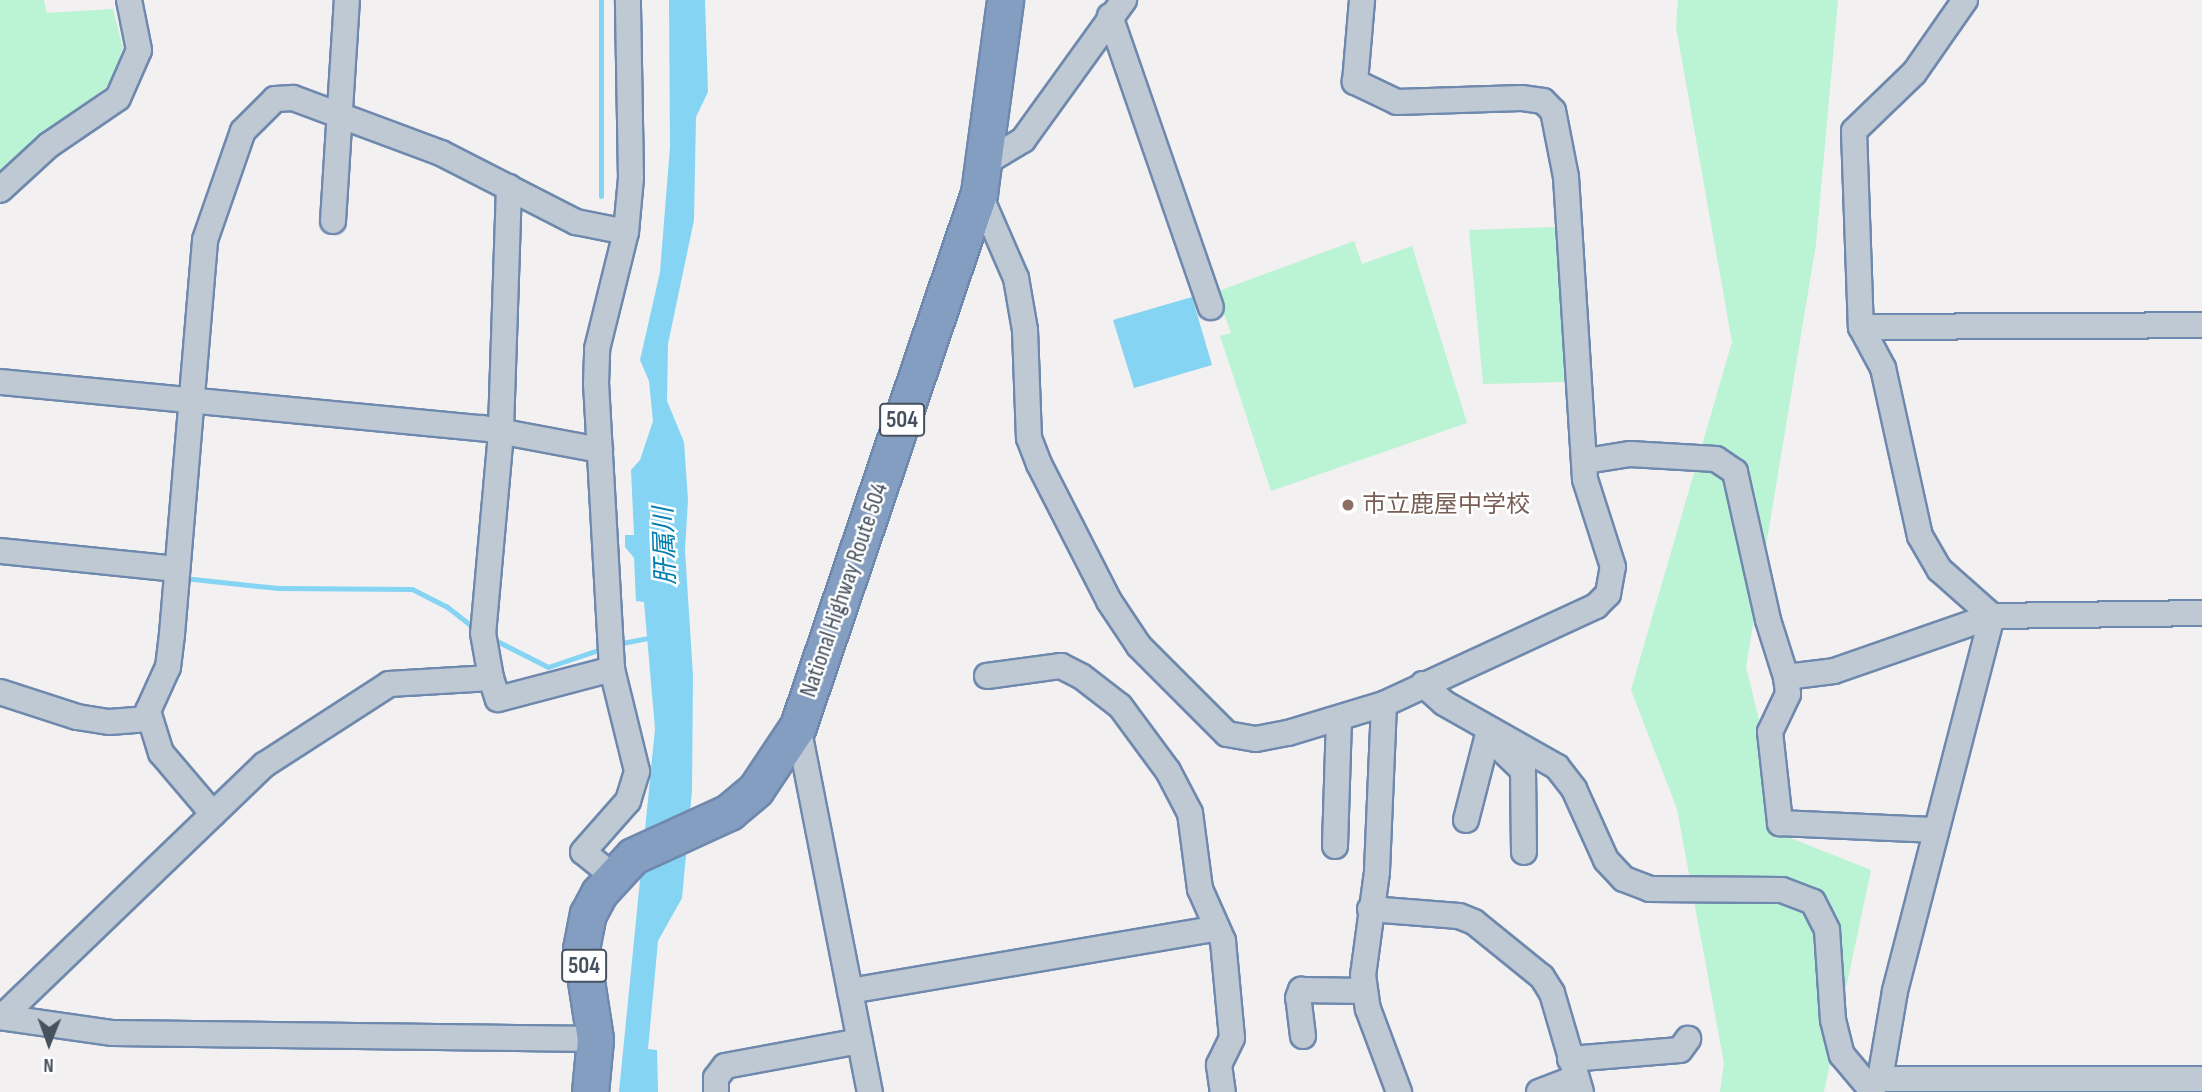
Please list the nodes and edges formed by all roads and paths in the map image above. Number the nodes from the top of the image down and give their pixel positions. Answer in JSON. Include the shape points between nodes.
{"nodes":[{"id":1,"x":129,"y":0,"type":"edge"},
{"id":2,"x":347,"y":0,"type":"edge"},
{"id":3,"x":628,"y":0,"type":"edge"},
{"id":4,"x":1005,"y":0,"type":"edge"},
{"id":5,"x":1362,"y":0,"type":"edge"},
{"id":6,"x":1965,"y":0,"type":"edge"},
{"id":7,"x":1117,"y":8,"type":"edge"},
{"id":8,"x":340,"y":117,"type":"junction"},
{"id":9,"x":981,"y":179,"type":"junction"},
{"id":10,"x":509,"y":187,"type":"junction"},
{"id":11,"x":0,"y":190,"type":"edge"},
{"id":12,"x":333,"y":221,"type":"dead end"},
{"id":13,"x":626,"y":232,"type":"junction"},
{"id":14,"x":1211,"y":307,"type":"dead end"},
{"id":15,"x":2202,"y":325,"type":"edge"},
{"id":16,"x":1861,"y":327,"type":"junction"},
{"id":17,"x":0,"y":382,"type":"edge"},
{"id":18,"x":192,"y":401,"type":"junction"},
{"id":19,"x":501,"y":433,"type":"junction"},
{"id":20,"x":600,"y":450,"type":"junction"},
{"id":21,"x":1586,"y":461,"type":"junction"},
{"id":22,"x":0,"y":551,"type":"edge"},
{"id":23,"x":176,"y":580,"type":"junction"},
{"id":24,"x":2202,"y":612,"type":"edge"},
{"id":25,"x":1992,"y":616,"type":"junction"},
{"id":26,"x":612,"y":669,"type":"junction"},
{"id":27,"x":987,"y":676,"type":"dead end"},
{"id":28,"x":1786,"y":677,"type":"junction"},
{"id":29,"x":491,"y":678,"type":"junction"},
{"id":30,"x":1423,"y":684,"type":"junction"},
{"id":31,"x":0,"y":692,"type":"edge"},
{"id":32,"x":1384,"y":704,"type":"junction"},
{"id":33,"x":149,"y":719,"type":"junction"},
{"id":34,"x":1339,"y":719,"type":"junction"},
{"id":35,"x":798,"y":726,"type":"junction"},
{"id":36,"x":1486,"y":733,"type":"junction"},
{"id":37,"x":213,"y":814,"type":"junction"},
{"id":38,"x":1466,"y":820,"type":"dead end"},
{"id":39,"x":1936,"y":830,"type":"junction"},
{"id":40,"x":1335,"y":846,"type":"dead end"},
{"id":41,"x":1524,"y":852,"type":"dead end"},
{"id":42,"x":623,"y":866,"type":"junction"},
{"id":43,"x":1370,"y":909,"type":"junction"},
{"id":44,"x":1217,"y":928,"type":"junction"},
{"id":45,"x":850,"y":991,"type":"junction"},
{"id":46,"x":1365,"y":991,"type":"junction"},
{"id":47,"x":1,"y":1017,"type":"edge"},
{"id":48,"x":1303,"y":1036,"type":"dead end"},
{"id":49,"x":595,"y":1039,"type":"junction"},
{"id":50,"x":1688,"y":1039,"type":"dead end"},
{"id":51,"x":860,"y":1041,"type":"junction"},
{"id":52,"x":1575,"y":1076,"type":"edge"},
{"id":53,"x":2202,"y":1079,"type":"edge"},
{"id":54,"x":1874,"y":1086,"type":"edge"},
{"id":55,"x":590,"y":1092,"type":"edge"},
{"id":56,"x":716,"y":1092,"type":"edge"},
{"id":57,"x":870,"y":1092,"type":"edge"},
{"id":58,"x":1223,"y":1092,"type":"edge"},
{"id":59,"x":1399,"y":1092,"type":"edge"},
{"id":60,"x":1539,"y":1092,"type":"edge"}],
"edges":[{"from":1,"to":11,"type":"street","via":[[139,50],[118,98],[49,145]]},
{"from":2,"to":8,"type":"street"},
{"from":3,"to":13,"type":"street","via":[[631,178]]},
{"from":4,"to":9,"type":"highway","name":"National Highway Route 504","number":"504"},
{"from":5,"to":21,"type":"street","via":[[1355,82],[1397,102],[1521,98],[1543,100],[1553,111],[1566,177]]},
{"from":6,"to":16,"type":"street","via":[[1914,73],[1854,131]]},
{"from":7,"to":9,"type":"street","via":[[1023,140]]},
{"from":7,"to":14,"type":"street"},
{"from":8,"to":10,"type":"street","via":[[441,153]]},
{"from":8,"to":12,"type":"street"},
{"from":8,"to":18,"type":"street","via":[[293,98],[275,99],[243,131],[205,240]]},
{"from":9,"to":34,"type":"street","via":[[1016,278],[1025,330],[1029,438],[1092,571],[1124,624],[1139,646],[1227,734],[1256,739]]},
{"from":9,"to":35,"type":"highway","name":"National Highway Route 504","number":"504"},
{"from":10,"to":13,"type":"street","via":[[576,222]]},
{"from":10,"to":19,"type":"street"},
{"from":13,"to":20,"type":"street","via":[[597,349]]},
{"from":15,"to":16,"type":"street"},
{"from":16,"to":25,"type":"street","via":[[1883,368],[1920,536],[1940,570]]},
{"from":17,"to":18,"type":"street"},
{"from":18,"to":19,"type":"street"},
{"from":18,"to":23,"type":"street"},
{"from":19,"to":20,"type":"street"},
{"from":19,"to":29,"type":"street","via":[[483,633]]},
{"from":20,"to":26,"type":"street"},
{"from":21,"to":28,"type":"street","via":[[1630,454],[1716,459],[1735,472],[1768,620]]},
{"from":21,"to":30,"type":"street","via":[[1585,479],[1613,567],[1608,594],[1596,606]]},
{"from":22,"to":23,"type":"street"},
{"from":23,"to":33,"type":"street","via":[[168,667],[148,711]]},
{"from":24,"to":25,"type":"street"},
{"from":25,"to":28,"type":"street","via":[[1834,671]]},
{"from":25,"to":39,"type":"street"},
{"from":26,"to":29,"type":"street","via":[[498,698]]},
{"from":26,"to":42,"type":"street","via":[[637,771],[628,801],[583,852]]},
{"from":27,"to":44,"type":"street","via":[[1060,666],[1120,706],[1168,771],[1190,813],[1200,890]]},
{"from":28,"to":39,"type":"street","via":[[1788,694],[1770,732],[1780,823]]},
{"from":29,"to":37,"type":"street","via":[[389,684],[264,765]]},
{"from":30,"to":32,"type":"street"},
{"from":30,"to":36,"type":"street"},
{"from":31,"to":33,"type":"street","via":[[77,717],[109,722]]},
{"from":32,"to":34,"type":"street"},
{"from":32,"to":43,"type":"street","via":[[1378,860]]},
{"from":33,"to":37,"type":"street","via":[[161,753]]},
{"from":34,"to":40,"type":"street"},
{"from":35,"to":42,"type":"highway","name":"National Highway Route 504","number":"504","via":[[772,771],[729,811]]},
{"from":35,"to":45,"type":"street"},
{"from":36,"to":38,"type":"street"},
{"from":36,"to":41,"type":"street","via":[[1523,771]]},
{"from":36,"to":54,"type":"street","via":[[1557,767],[1574,789],[1606,860],[1624,879],[1650,889],[1782,890],[1813,902],[1827,930],[1833,1020],[1842,1055]]},
{"from":37,"to":47,"type":"street"},
{"from":39,"to":54,"type":"street"},
{"from":42,"to":49,"type":"highway","number":"504","via":[[588,914],[581,950]]},
{"from":43,"to":46,"type":"street","via":[[1363,944]]},
{"from":43,"to":52,"type":"street","via":[[1459,916],[1474,922],[1542,977],[1552,993]]},
{"from":44,"to":45,"type":"street"},
{"from":44,"to":58,"type":"street","via":[[1223,941],[1233,1038],[1219,1065]]},
{"from":45,"to":51,"type":"street"},
{"from":46,"to":48,"type":"street","via":[[1301,990]]},
{"from":46,"to":59,"type":"street"},
{"from":47,"to":49,"type":"street","via":[[113,1033]]},
{"from":49,"to":55,"type":"highway","number":"504"},
{"from":50,"to":52,"type":"street","via":[[1680,1050]]},
{"from":51,"to":56,"type":"street","via":[[725,1066],[716,1079]]},
{"from":51,"to":57,"type":"street"},
{"from":52,"to":60,"type":"street"},
{"from":53,"to":54,"type":"street"}]}
